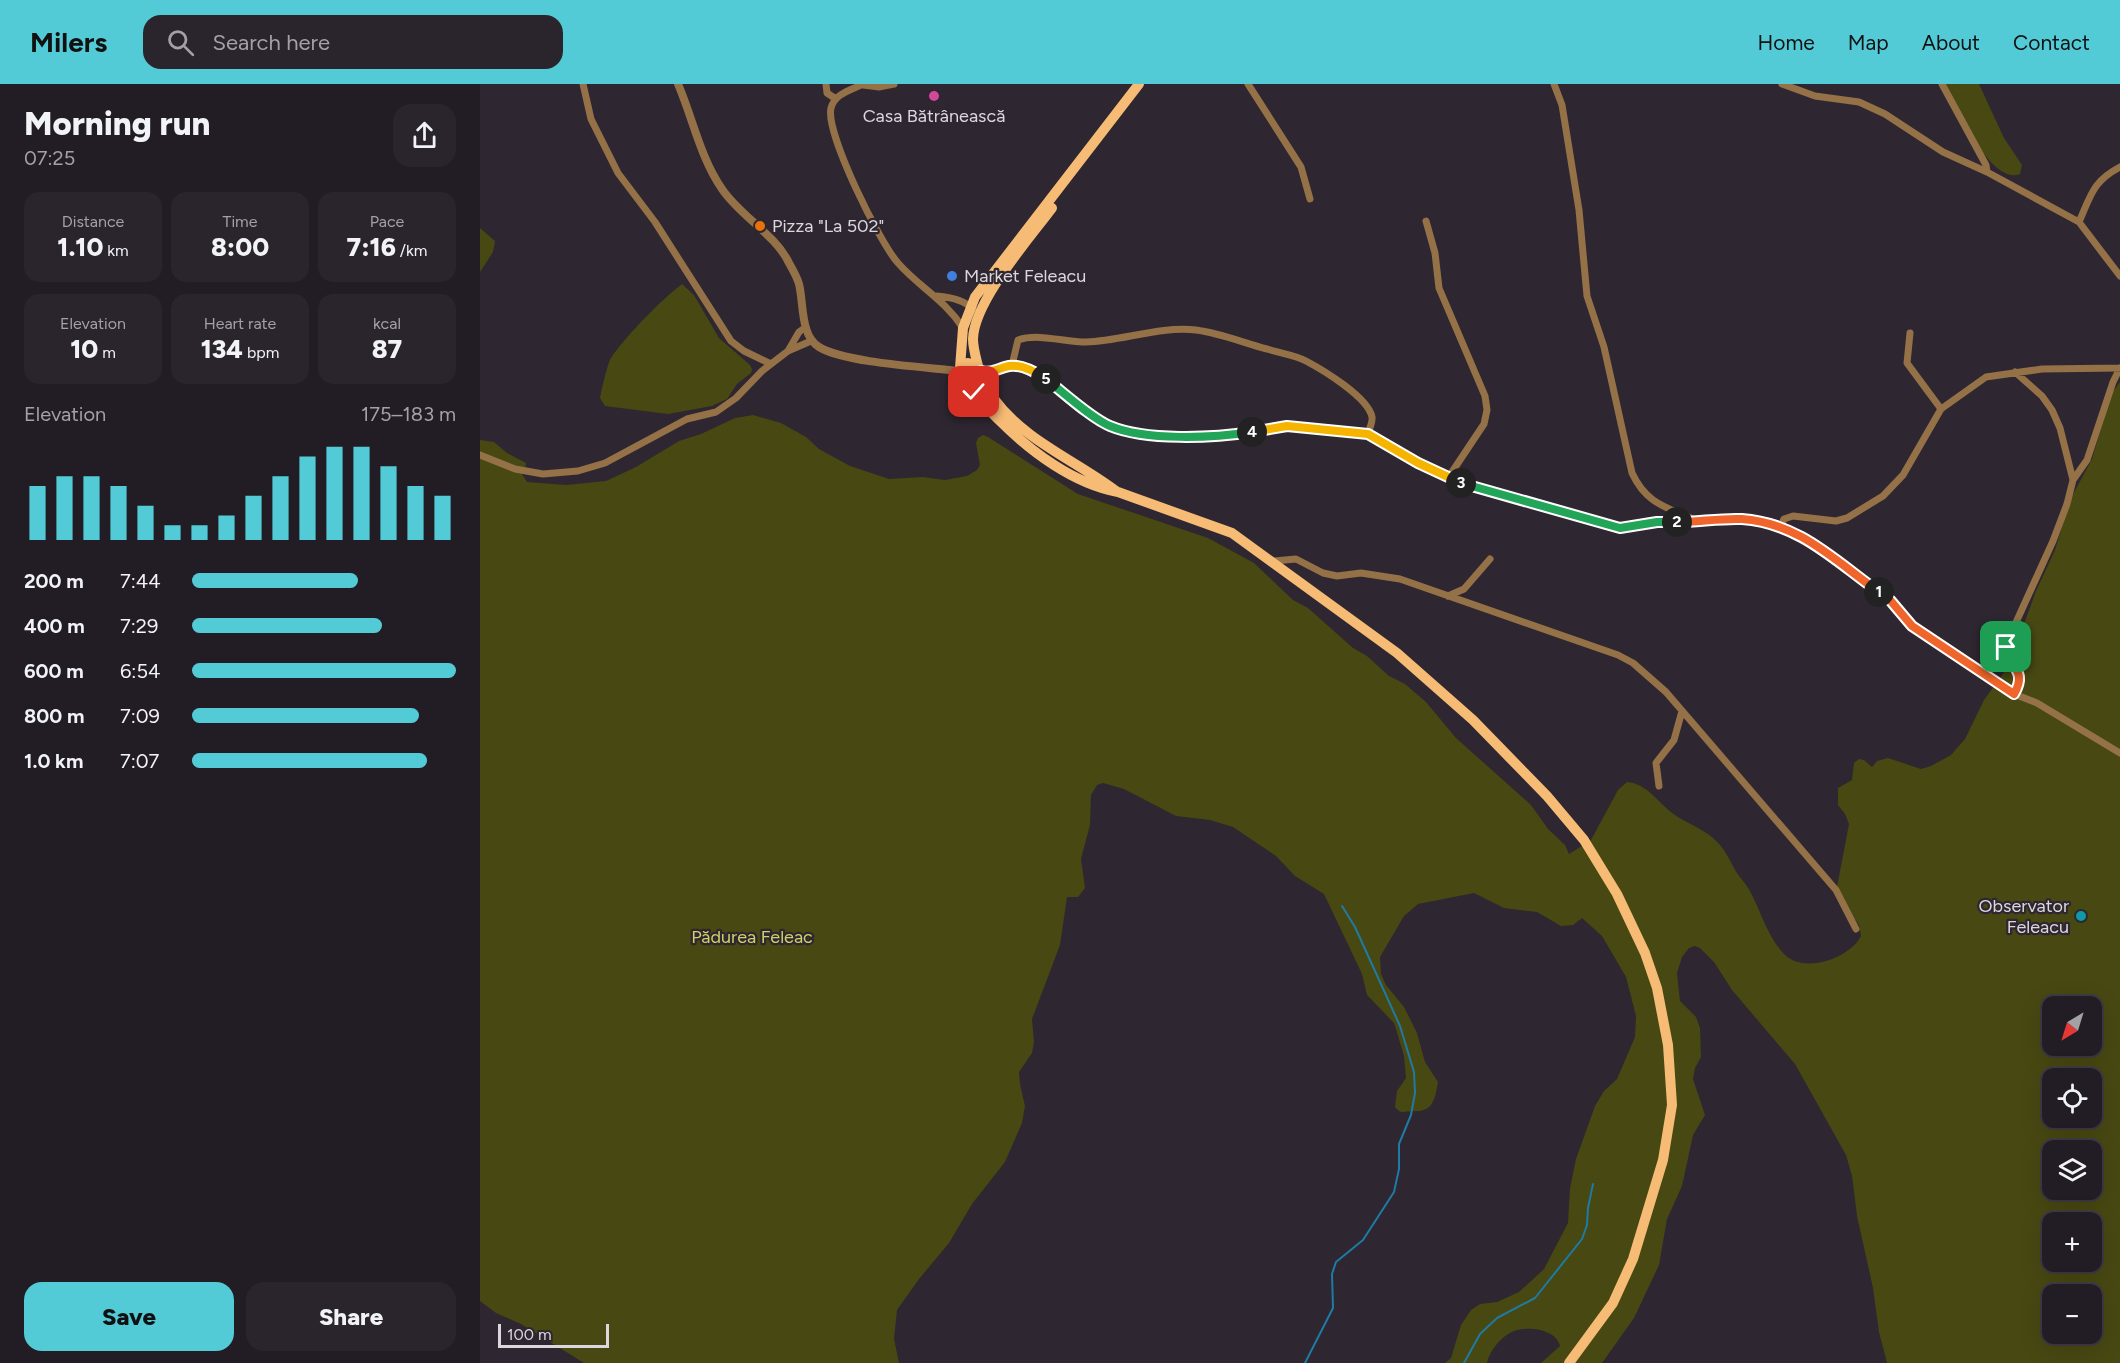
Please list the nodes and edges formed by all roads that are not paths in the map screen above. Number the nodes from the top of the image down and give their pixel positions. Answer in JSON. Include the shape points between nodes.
{"nodes":[{"id":1,"x":583,"y":84,"type":"edge"},
{"id":2,"x":678,"y":84,"type":"edge"},
{"id":3,"x":826,"y":84,"type":"edge"},
{"id":4,"x":863,"y":84,"type":"edge"},
{"id":5,"x":894,"y":84,"type":"edge"},
{"id":6,"x":1139,"y":84,"type":"edge"},
{"id":7,"x":1148,"y":84,"type":"edge"},
{"id":8,"x":1248,"y":84,"type":"edge"},
{"id":9,"x":1554,"y":84,"type":"edge"},
{"id":10,"x":1782,"y":84,"type":"edge"},
{"id":11,"x":1942,"y":84,"type":"edge"},
{"id":12,"x":836,"y":99,"type":"junction"},
{"id":13,"x":2120,"y":167,"type":"edge"},
{"id":14,"x":1987,"y":172,"type":"junction"},
{"id":15,"x":1310,"y":199,"type":"dead end"},
{"id":16,"x":1426,"y":221,"type":"dead end"},
{"id":17,"x":2079,"y":222,"type":"junction"},
{"id":18,"x":2120,"y":276,"type":"edge"},
{"id":19,"x":937,"y":296,"type":"junction"},
{"id":20,"x":970,"y":306,"type":"junction"},
{"id":21,"x":977,"y":319,"type":"junction"},
{"id":22,"x":806,"y":327,"type":"junction"},
{"id":23,"x":963,"y":328,"type":"junction"},
{"id":24,"x":1910,"y":333,"type":"dead end"},
{"id":25,"x":811,"y":341,"type":"junction"},
{"id":26,"x":788,"y":351,"type":"junction"},
{"id":27,"x":771,"y":364,"type":"junction"},
{"id":28,"x":1012,"y":365,"type":"junction"},
{"id":29,"x":2120,"y":368,"type":"edge"},
{"id":30,"x":959,"y":370,"type":"junction"},
{"id":31,"x":980,"y":372,"type":"junction"},
{"id":32,"x":2015,"y":372,"type":"junction"},
{"id":33,"x":966,"y":387,"type":"junction"},
{"id":34,"x":1941,"y":409,"type":"junction"},
{"id":35,"x":1368,"y":434,"type":"junction"},
{"id":36,"x":480,"y":455,"type":"edge"},
{"id":37,"x":1448,"y":478,"type":"junction"},
{"id":38,"x":2073,"y":480,"type":"junction"},
{"id":39,"x":1118,"y":492,"type":"junction"},
{"id":40,"x":1699,"y":522,"type":"junction"},
{"id":41,"x":1781,"y":526,"type":"junction"},
{"id":42,"x":1490,"y":559,"type":"dead end"},
{"id":43,"x":1274,"y":561,"type":"junction"},
{"id":44,"x":1448,"y":596,"type":"junction"},
{"id":45,"x":2014,"y":694,"type":"junction"},
{"id":46,"x":1682,"y":711,"type":"junction"},
{"id":47,"x":2120,"y":753,"type":"edge"},
{"id":48,"x":1659,"y":786,"type":"dead end"},
{"id":49,"x":1856,"y":929,"type":"dead end"},
{"id":50,"x":1569,"y":1363,"type":"edge"}],
"edges":[{"from":1,"to":27,"type":"street","via":[[591,120],[618,173],[655,222],[731,341]]},
{"from":2,"to":22,"type":"street","via":[[704,158],[722,189],[788,260],[799,284]]},
{"from":3,"to":12,"type":"street","via":[[827,93]]},
{"from":4,"to":5,"type":"street"},
{"from":4,"to":12,"type":"street"},
{"from":6,"to":20,"type":"main road"},
{"from":7,"to":21,"type":"main road","via":[[998,281]]},
{"from":8,"to":15,"type":"street","via":[[1301,167]]},
{"from":9,"to":40,"type":"street","via":[[1562,105],[1577,198],[1587,296],[1604,347],[1632,473],[1650,500]]},
{"from":10,"to":14,"type":"street","via":[[1815,96],[1859,102],[1886,114],[1942,152]]},
{"from":11,"to":14,"type":"street"},
{"from":12,"to":19,"type":"street","via":[[831,109],[840,153],[883,242],[909,274]]},
{"from":13,"to":17,"type":"street","via":[[2103,176]]},
{"from":14,"to":17,"type":"street"},
{"from":16,"to":37,"type":"street","via":[[1439,288],[1485,396],[1487,410],[1484,424]]},
{"from":17,"to":18,"type":"street"},
{"from":19,"to":20,"type":"street"},
{"from":19,"to":23,"type":"street"},
{"from":20,"to":21,"type":"street"},
{"from":20,"to":23,"type":"main road"},
{"from":21,"to":31,"type":"main road","via":[[973,339]]},
{"from":22,"to":25,"type":"street"},
{"from":22,"to":26,"type":"street"},
{"from":23,"to":30,"type":"main road"},
{"from":24,"to":34,"type":"street","via":[[1907,363]]},
{"from":25,"to":26,"type":"street"},
{"from":25,"to":30,"type":"street","via":[[827,351],[849,357]]},
{"from":26,"to":27,"type":"street"},
{"from":27,"to":36,"type":"street","via":[[716,412],[687,418],[605,463],[578,471],[543,474],[515,469]]},
{"from":28,"to":31,"type":"street"},
{"from":28,"to":35,"type":"street","via":[[1037,373],[1108,425],[1140,435],[1225,436],[1287,426]]},
{"from":28,"to":35,"type":"street","via":[[1018,340],[1025,338],[1088,342],[1166,331],[1212,333],[1305,361],[1347,387],[1369,409],[1372,418]]},
{"from":29,"to":32,"type":"street"},
{"from":29,"to":38,"type":"street","via":[[2087,460]]},
{"from":30,"to":31,"type":"main road","via":[[968,363]]},
{"from":30,"to":33,"type":"main road","via":[[960,382]]},
{"from":31,"to":33,"type":"main road","via":[[976,386]]},
{"from":31,"to":39,"type":"main road","via":[[995,401],[1017,423]]},
{"from":32,"to":34,"type":"street","via":[[1986,377]]},
{"from":32,"to":38,"type":"street","via":[[2052,410]]},
{"from":33,"to":39,"type":"main road","via":[[1030,447],[1086,483]]},
{"from":34,"to":41,"type":"street","via":[[1903,475],[1883,496],[1847,518],[1836,521],[1793,516],[1784,519]]},
{"from":35,"to":37,"type":"street"},
{"from":37,"to":40,"type":"street","via":[[1620,528],[1657,522]]},
{"from":38,"to":45,"type":"street","via":[[2053,541],[2008,640],[2007,656],[2020,675]]},
{"from":39,"to":43,"type":"main road","via":[[1224,529]]},
{"from":40,"to":41,"type":"street","via":[[1741,519]]},
{"from":41,"to":45,"type":"street","via":[[1798,533],[1890,600],[1912,626]]},
{"from":42,"to":44,"type":"street","via":[[1464,589]]},
{"from":43,"to":44,"type":"street","via":[[1296,559],[1336,576],[1361,573],[1400,579]]},
{"from":43,"to":50,"type":"main road","via":[[1397,653],[1526,773],[1584,840],[1645,953],[1664,1019],[1672,1105],[1669,1131],[1656,1187],[1620,1289],[1602,1321]]},
{"from":44,"to":46,"type":"street","via":[[1618,655],[1649,676]]},
{"from":45,"to":47,"type":"street","via":[[2037,703]]},
{"from":46,"to":48,"type":"street","via":[[1674,740],[1656,763]]},
{"from":46,"to":49,"type":"street","via":[[1836,890]]}]}
